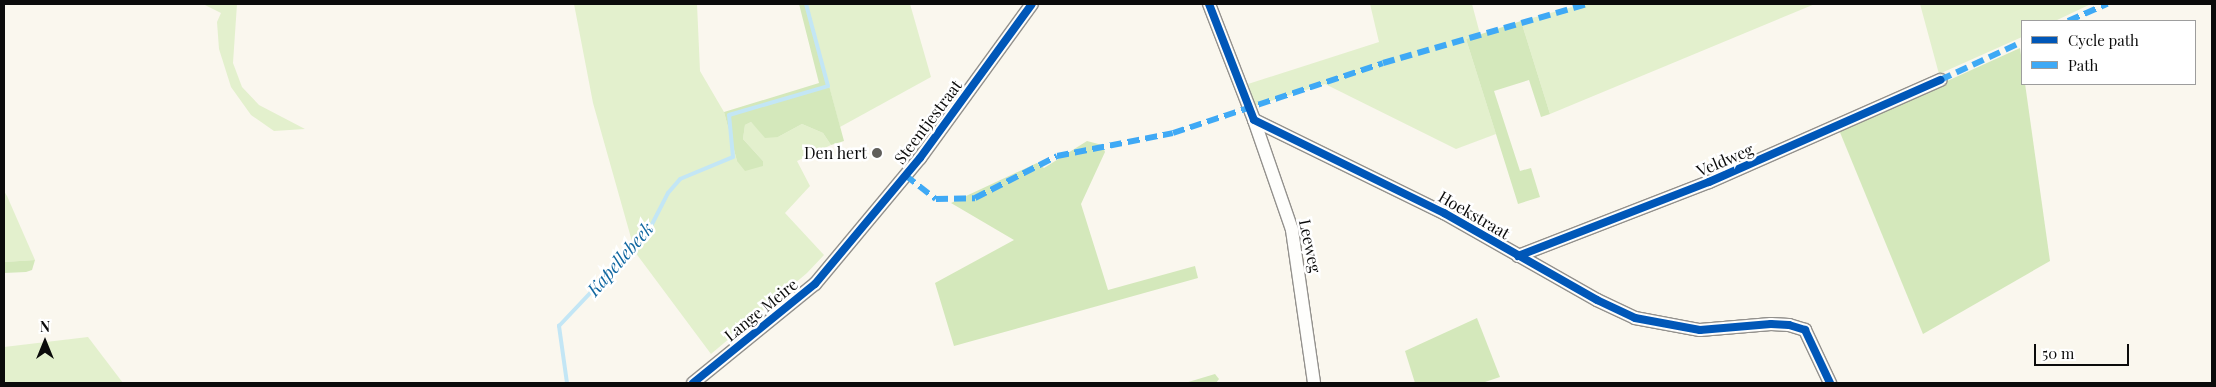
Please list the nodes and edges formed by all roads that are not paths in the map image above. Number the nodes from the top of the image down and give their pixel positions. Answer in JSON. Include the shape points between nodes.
{"nodes":[{"id":1,"x":1032,"y":4,"type":"edge"},
{"id":2,"x":1209,"y":4,"type":"edge"},
{"id":3,"x":1940,"y":80,"type":"dead end"},
{"id":4,"x":1254,"y":120,"type":"junction"},
{"id":5,"x":842,"y":254,"type":"joint"},
{"id":6,"x":1518,"y":256,"type":"junction"},
{"id":7,"x":693,"y":383,"type":"edge"},
{"id":8,"x":1314,"y":383,"type":"edge"},
{"id":9,"x":1830,"y":383,"type":"edge"}],
"edges":[{"from":1,"to":5,"type":"street","name":"Steentjestraat","via":[[920,158]]},
{"from":2,"to":4,"type":"street"},
{"from":3,"to":6,"type":"street","name":"Veldweg","via":[[1708,182]]},
{"from":4,"to":6,"type":"street","name":"Hoekstraat","via":[[1444,213]]},
{"from":4,"to":8,"type":"street","name":"Leeweg","via":[[1292,230]]},
{"from":5,"to":7,"type":"street","name":"Lange Meire","via":[[815,284]]},
{"from":6,"to":9,"type":"street","name":"Hoekstraat","via":[[1634,318],[1700,330],[1771,324],[1805,330]]}]}
